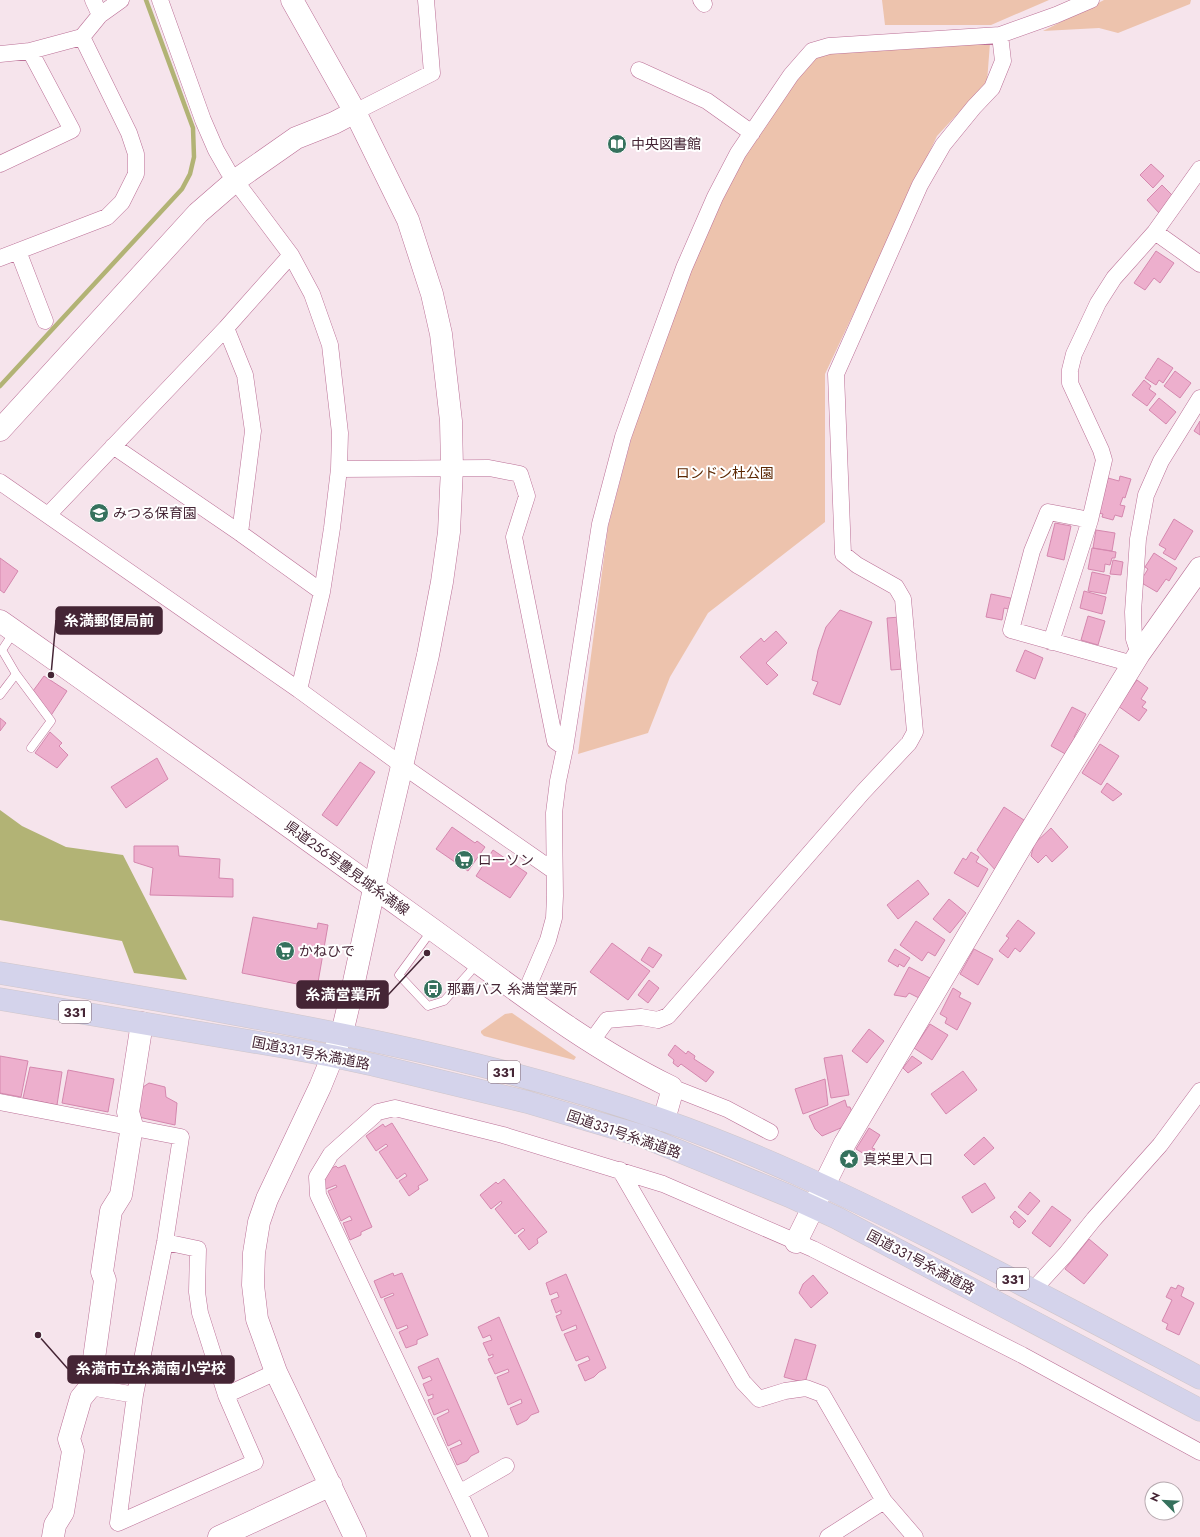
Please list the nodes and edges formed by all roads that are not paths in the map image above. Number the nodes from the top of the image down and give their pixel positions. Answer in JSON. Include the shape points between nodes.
{"nodes":[{"id":1,"x":93,"y":0,"type":"edge"},
{"id":2,"x":121,"y":0,"type":"edge"},
{"id":3,"x":160,"y":0,"type":"edge"},
{"id":4,"x":292,"y":0,"type":"edge"},
{"id":5,"x":426,"y":0,"type":"edge"},
{"id":6,"x":1090,"y":0,"type":"edge"},
{"id":7,"x":100,"y":16,"type":"junction"},
{"id":8,"x":1000,"y":35,"type":"junction"},
{"id":9,"x":82,"y":37,"type":"junction"},
{"id":10,"x":30,"y":51,"type":"junction"},
{"id":11,"x":0,"y":54,"type":"edge"},
{"id":12,"x":639,"y":70,"type":"dead end"},
{"id":13,"x":355,"y":112,"type":"junction"},
{"id":14,"x":752,"y":133,"type":"junction"},
{"id":15,"x":0,"y":164,"type":"edge"},
{"id":16,"x":1200,"y":170,"type":"edge"},
{"id":17,"x":236,"y":180,"type":"junction"},
{"id":18,"x":1155,"y":232,"type":"junction"},
{"id":19,"x":18,"y":251,"type":"junction"},
{"id":20,"x":291,"y":254,"type":"junction"},
{"id":21,"x":0,"y":258,"type":"edge"},
{"id":22,"x":1200,"y":264,"type":"edge"},
{"id":23,"x":45,"y":321,"type":"dead end"},
{"id":24,"x":226,"y":328,"type":"junction"},
{"id":25,"x":1200,"y":398,"type":"edge"},
{"id":26,"x":0,"y":430,"type":"edge"},
{"id":27,"x":113,"y":446,"type":"junction"},
{"id":28,"x":452,"y":468,"type":"junction"},
{"id":29,"x":339,"y":469,"type":"junction"},
{"id":30,"x":0,"y":482,"type":"edge"},
{"id":31,"x":48,"y":515,"type":"junction"},
{"id":32,"x":1090,"y":520,"type":"junction"},
{"id":33,"x":240,"y":533,"type":"junction"},
{"id":34,"x":1200,"y":568,"type":"edge"},
{"id":35,"x":322,"y":592,"type":"junction"},
{"id":36,"x":7,"y":626,"type":"edge"},
{"id":37,"x":1051,"y":642,"type":"junction"},
{"id":38,"x":1136,"y":659,"type":"junction"},
{"id":39,"x":16,"y":674,"type":"junction"},
{"id":40,"x":299,"y":690,"type":"junction"},
{"id":41,"x":0,"y":695,"type":"edge"},
{"id":42,"x":31,"y":748,"type":"dead end"},
{"id":43,"x":565,"y":748,"type":"junction"},
{"id":44,"x":403,"y":766,"type":"junction"},
{"id":45,"x":554,"y":871,"type":"junction"},
{"id":46,"x":374,"y":888,"type":"junction"},
{"id":47,"x":432,"y":929,"type":"junction"},
{"id":48,"x":477,"y":962,"type":"junction"},
{"id":49,"x":0,"y":973,"type":"edge"},
{"id":50,"x":524,"y":996,"type":"junction"},
{"id":51,"x":0,"y":999,"type":"edge"},
{"id":52,"x":146,"y":1024,"type":"junction"},
{"id":53,"x":342,"y":1034,"type":"junction"},
{"id":54,"x":591,"y":1042,"type":"junction"},
{"id":55,"x":332,"y":1056,"type":"junction"},
{"id":56,"x":671,"y":1088,"type":"junction"},
{"id":57,"x":1200,"y":1091,"type":"edge"},
{"id":58,"x":0,"y":1102,"type":"edge"},
{"id":59,"x":664,"y":1120,"type":"junction"},
{"id":60,"x":132,"y":1126,"type":"junction"},
{"id":61,"x":770,"y":1132,"type":"dead end"},
{"id":62,"x":620,"y":1170,"type":"junction"},
{"id":63,"x":824,"y":1186,"type":"junction"},
{"id":64,"x":814,"y":1206,"type":"junction"},
{"id":65,"x":164,"y":1242,"type":"junction"},
{"id":66,"x":796,"y":1242,"type":"junction"},
{"id":67,"x":1033,"y":1290,"type":"junction"},
{"id":68,"x":276,"y":1372,"type":"junction"},
{"id":69,"x":1200,"y":1378,"type":"edge"},
{"id":70,"x":90,"y":1388,"type":"junction"},
{"id":71,"x":135,"y":1395,"type":"junction"},
{"id":72,"x":226,"y":1395,"type":"junction"},
{"id":73,"x":1200,"y":1410,"type":"edge"},
{"id":74,"x":1200,"y":1452,"type":"edge"},
{"id":75,"x":506,"y":1466,"type":"dead end"},
{"id":76,"x":331,"y":1485,"type":"junction"},
{"id":77,"x":459,"y":1493,"type":"junction"},
{"id":78,"x":884,"y":1502,"type":"junction"},
{"id":79,"x":53,"y":1537,"type":"edge"},
{"id":80,"x":219,"y":1537,"type":"edge"},
{"id":81,"x":355,"y":1537,"type":"edge"},
{"id":82,"x":480,"y":1537,"type":"edge"},
{"id":83,"x":828,"y":1537,"type":"edge"},
{"id":84,"x":915,"y":1537,"type":"edge"}],
"edges":[{"from":1,"to":7,"type":"street"},
{"from":2,"to":7,"type":"street"},
{"from":3,"to":17,"type":"street","via":[[205,126],[216,150]]},
{"from":4,"to":13,"type":"street"},
{"from":5,"to":13,"type":"street","via":[[432,73]]},
{"from":6,"to":8,"type":"street"},
{"from":7,"to":9,"type":"street"},
{"from":8,"to":14,"type":"street","via":[[829,46],[812,51],[791,75]]},
{"from":8,"to":54,"type":"street","via":[[1003,61],[992,88],[943,145],[920,185],[836,374],[843,554],[857,566],[896,587],[903,599],[915,732],[909,743],[863,792],[668,1016],[658,1020],[641,1017],[607,1020]]},
{"from":9,"to":10,"type":"street"},
{"from":9,"to":19,"type":"street","via":[[129,132],[136,154],[136,174],[122,202],[107,218]]},
{"from":10,"to":11,"type":"street"},
{"from":10,"to":15,"type":"street","via":[[72,130]]},
{"from":12,"to":14,"type":"street","via":[[707,101]]},
{"from":13,"to":17,"type":"street","via":[[296,138]]},
{"from":13,"to":28,"type":"street","via":[[408,220],[432,294],[447,376]]},
{"from":14,"to":43,"type":"street","via":[[738,153],[715,197],[684,268],[623,437],[600,524]]},
{"from":16,"to":18,"type":"street"},
{"from":17,"to":20,"type":"street"},
{"from":17,"to":26,"type":"street","via":[[174,238]]},
{"from":18,"to":22,"type":"street"},
{"from":18,"to":32,"type":"street","via":[[1114,278],[1098,303],[1074,354],[1070,370],[1070,383],[1104,460]]},
{"from":19,"to":21,"type":"street"},
{"from":19,"to":23,"type":"street"},
{"from":20,"to":24,"type":"street"},
{"from":20,"to":29,"type":"street","via":[[312,294],[330,345],[340,433]]},
{"from":24,"to":27,"type":"street"},
{"from":24,"to":33,"type":"street","via":[[245,375],[253,431]]},
{"from":25,"to":38,"type":"street","via":[[1162,461],[1146,495],[1138,539],[1133,612]]},
{"from":27,"to":31,"type":"street"},
{"from":27,"to":33,"type":"street"},
{"from":28,"to":29,"type":"street"},
{"from":28,"to":43,"type":"street","via":[[489,468],[520,474],[527,496],[514,537],[556,741]]},
{"from":28,"to":44,"type":"street","via":[[449,532],[442,582]]},
{"from":29,"to":35,"type":"street"},
{"from":30,"to":31,"type":"street"},
{"from":31,"to":40,"type":"street"},
{"from":32,"to":37,"type":"street"},
{"from":32,"to":37,"type":"street","via":[[1048,512],[1032,551],[1011,630]]},
{"from":33,"to":35,"type":"street"},
{"from":34,"to":38,"type":"street"},
{"from":35,"to":40,"type":"street"},
{"from":36,"to":39,"type":"lane","via":[[2,650]]},
{"from":36,"to":46,"type":"street","name":"県道256号豊見城糸満線"},
{"from":37,"to":38,"type":"street"},
{"from":38,"to":63,"type":"street","via":[[1023,843],[845,1143]]},
{"from":39,"to":41,"type":"lane"},
{"from":39,"to":42,"type":"lane","via":[[51,721]]},
{"from":40,"to":44,"type":"street"},
{"from":43,"to":45,"type":"street","via":[[554,813]]},
{"from":44,"to":45,"type":"street"},
{"from":44,"to":46,"type":"street"},
{"from":45,"to":50,"type":"street","via":[[554,918],[548,940]]},
{"from":46,"to":47,"type":"street","name":"県道256号豊見城糸満線"},
{"from":46,"to":53,"type":"street"},
{"from":47,"to":48,"type":"street","name":"県道256号豊見城糸満線"},
{"from":47,"to":48,"type":"lane","via":[[399,975],[428,1006],[444,1001]]},
{"from":48,"to":50,"type":"street","name":"県道256号豊見城糸満線"},
{"from":49,"to":53,"type":"highway","name":"国道331号糸満道路","number":"331","via":[[132,994]]},
{"from":50,"to":54,"type":"street","name":"県道256号豊見城糸満線"},
{"from":51,"to":52,"type":"highway","name":"国道331号糸満道路","number":"331"},
{"from":52,"to":55,"type":"highway","name":"国道331号糸満道路","number":"331"},
{"from":52,"to":60,"type":"street","via":[[128,1112]]},
{"from":53,"to":55,"type":"street"},
{"from":53,"to":59,"type":"highway","name":"国道331号糸満道路","number":"331","via":[[530,1078]]},
{"from":54,"to":56,"type":"street","name":"県道256号豊見城糸満線"},
{"from":55,"to":64,"type":"highway","name":"国道331号糸満道路","number":"331","via":[[519,1100],[642,1136]]},
{"from":55,"to":68,"type":"street","via":[[259,1222],[254,1253],[253,1285],[256,1319]]},
{"from":56,"to":59,"type":"street"},
{"from":56,"to":61,"type":"street","via":[[727,1109]]},
{"from":57,"to":67,"type":"street","via":[[1160,1145]]},
{"from":58,"to":60,"type":"street"},
{"from":59,"to":63,"type":"highway","name":"国道331号糸満道路","number":"331"},
{"from":60,"to":65,"type":"street","via":[[181,1137]]},
{"from":60,"to":70,"type":"street","via":[[121,1196],[111,1211],[102,1272],[105,1280]]},
{"from":62,"to":66,"type":"street","via":[[663,1184]]},
{"from":62,"to":77,"type":"street","via":[[503,1135],[395,1108],[378,1112],[331,1154],[317,1177],[318,1195]]},
{"from":62,"to":78,"type":"street","via":[[743,1382],[759,1399],[806,1388],[822,1394]]},
{"from":63,"to":64,"type":"street"},
{"from":63,"to":67,"type":"highway","name":"国道331号糸満道路","number":"331"},
{"from":64,"to":66,"type":"street"},
{"from":64,"to":73,"type":"highway","name":"国道331号糸満道路","number":"331"},
{"from":65,"to":71,"type":"street"},
{"from":65,"to":72,"type":"street","via":[[198,1249],[197,1292],[200,1313]]},
{"from":66,"to":74,"type":"street","via":[[1022,1355]]},
{"from":67,"to":69,"type":"highway","name":"国道331号糸満道路","number":"331"},
{"from":68,"to":72,"type":"street"},
{"from":68,"to":76,"type":"street"},
{"from":70,"to":71,"type":"street"},
{"from":70,"to":79,"type":"street","via":[[81,1398],[69,1439],[72,1451],[63,1512],[55,1525]]},
{"from":71,"to":72,"type":"street","via":[[118,1524],[255,1462]]},
{"from":75,"to":77,"type":"street"},
{"from":76,"to":80,"type":"street"},
{"from":76,"to":81,"type":"street"},
{"from":77,"to":82,"type":"street"},
{"from":78,"to":83,"type":"street"},
{"from":78,"to":84,"type":"street"}]}
